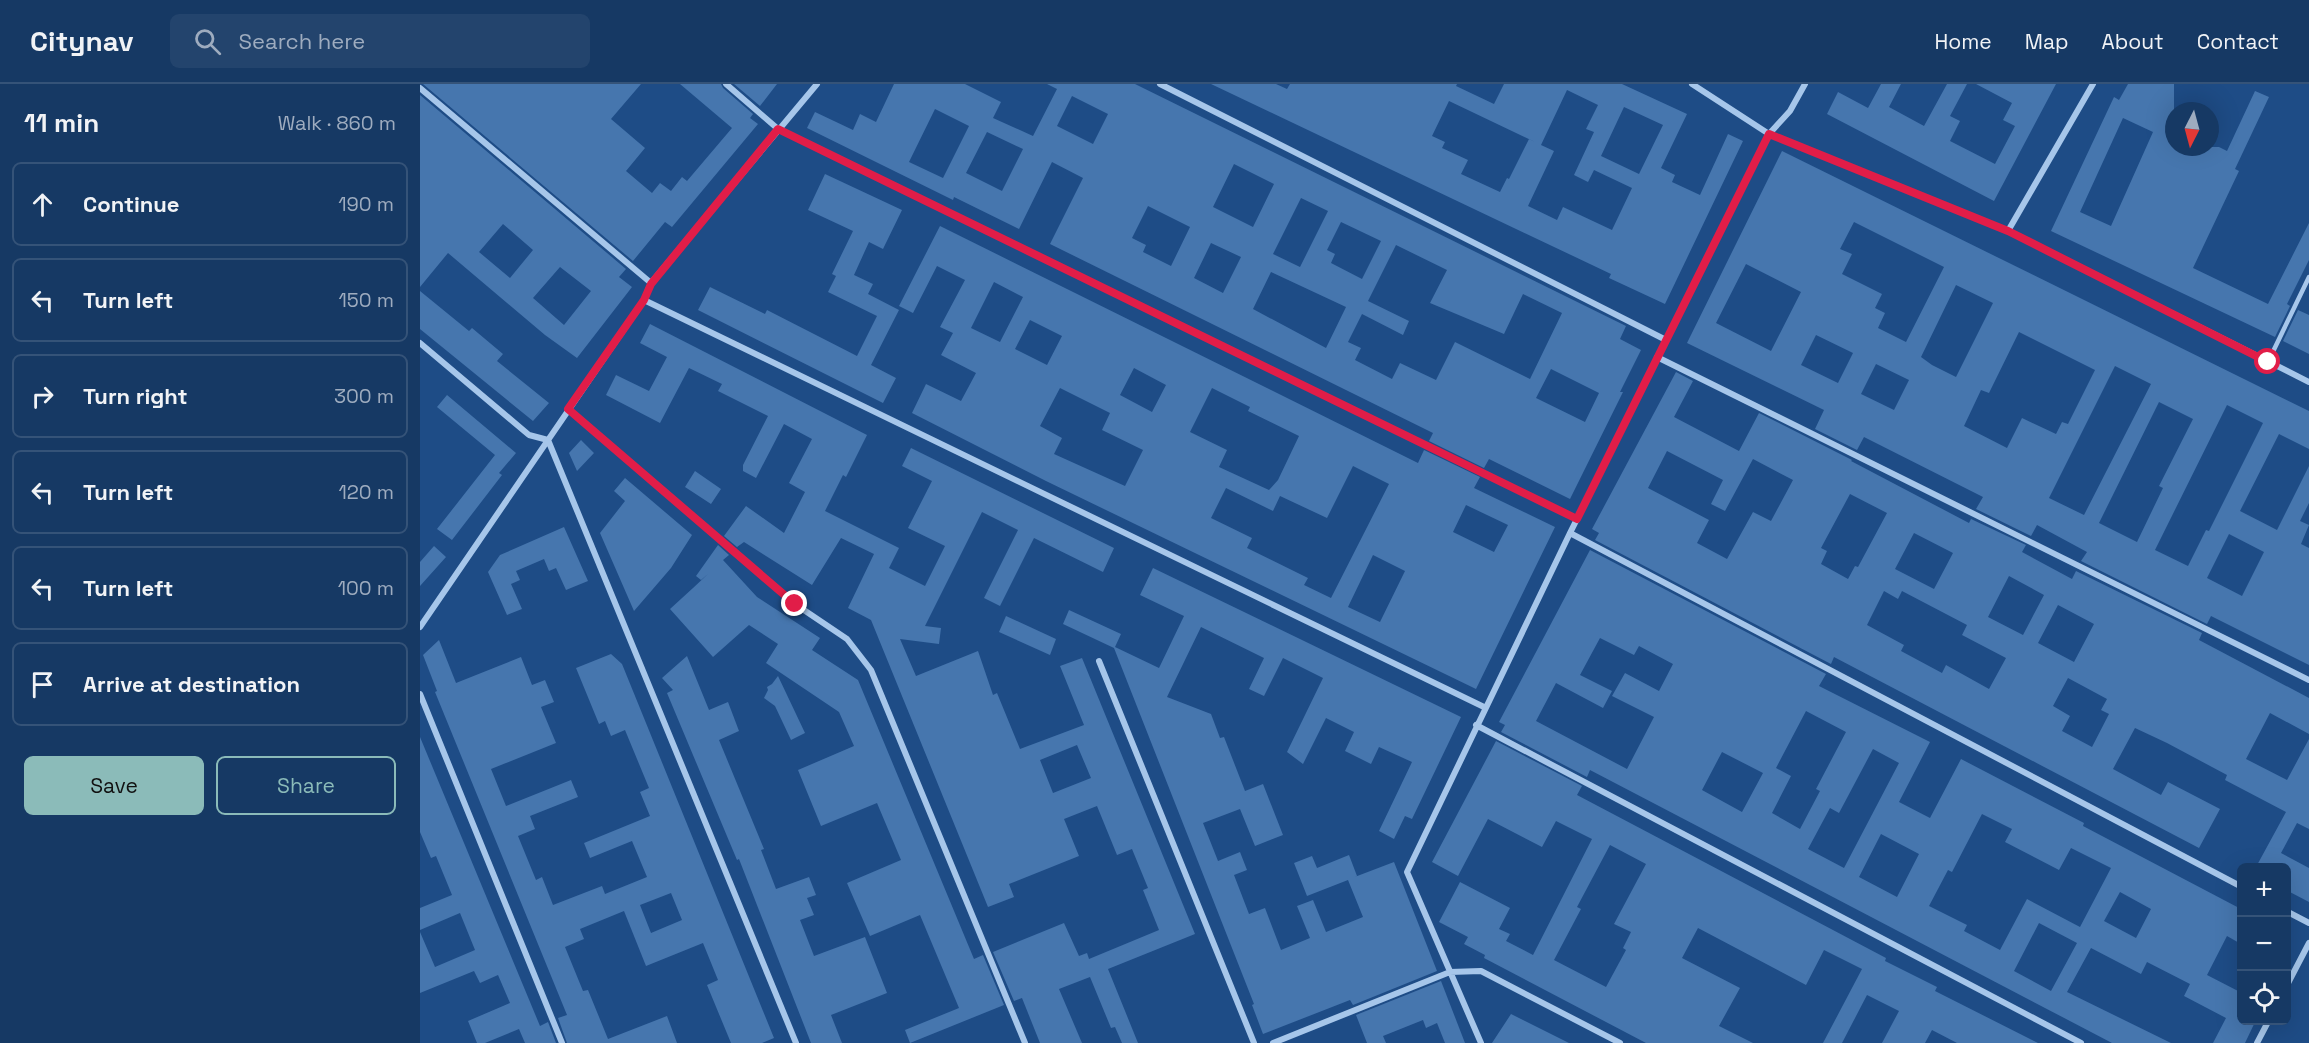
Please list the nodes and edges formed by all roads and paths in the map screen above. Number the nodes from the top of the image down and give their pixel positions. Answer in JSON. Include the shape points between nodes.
{"nodes":[{"id":1,"x":726,"y":84,"type":"edge"},
{"id":2,"x":817,"y":84,"type":"edge"},
{"id":3,"x":1160,"y":84,"type":"edge"},
{"id":4,"x":1692,"y":84,"type":"edge"},
{"id":5,"x":1805,"y":84,"type":"edge"},
{"id":6,"x":2093,"y":84,"type":"edge"},
{"id":7,"x":420,"y":88,"type":"edge"},
{"id":8,"x":778,"y":129,"type":"junction"},
{"id":9,"x":1769,"y":134,"type":"junction"},
{"id":10,"x":2008,"y":231,"type":"junction"},
{"id":11,"x":2309,"y":277,"type":"edge"},
{"id":12,"x":651,"y":284,"type":"junction"},
{"id":13,"x":644,"y":300,"type":"junction"},
{"id":14,"x":1666,"y":340,"type":"junction"},
{"id":15,"x":420,"y":343,"type":"edge"},
{"id":16,"x":1657,"y":357,"type":"junction"},
{"id":17,"x":2268,"y":362,"type":"junction"},
{"id":18,"x":2309,"y":382,"type":"edge"},
{"id":19,"x":568,"y":409,"type":"junction"},
{"id":20,"x":548,"y":440,"type":"junction"},
{"id":21,"x":1577,"y":519,"type":"junction"},
{"id":22,"x":1570,"y":533,"type":"junction"},
{"id":23,"x":420,"y":627,"type":"edge"},
{"id":24,"x":1100,"y":661,"type":"dead end"},
{"id":25,"x":2309,"y":680,"type":"edge"},
{"id":26,"x":420,"y":694,"type":"edge"},
{"id":27,"x":1485,"y":707,"type":"junction"},
{"id":28,"x":1476,"y":724,"type":"junction"},
{"id":29,"x":2237,"y":885,"type":"edge"},
{"id":30,"x":2291,"y":914,"type":"edge"},
{"id":31,"x":2309,"y":923,"type":"edge"},
{"id":32,"x":2309,"y":943,"type":"edge"},
{"id":33,"x":1450,"y":972,"type":"junction"},
{"id":34,"x":2291,"y":977,"type":"edge"},
{"id":35,"x":2267,"y":1025,"type":"edge"},
{"id":36,"x":562,"y":1043,"type":"edge"},
{"id":37,"x":796,"y":1043,"type":"edge"},
{"id":38,"x":1025,"y":1043,"type":"edge"},
{"id":39,"x":1254,"y":1043,"type":"edge"},
{"id":40,"x":1273,"y":1043,"type":"edge"},
{"id":41,"x":1481,"y":1043,"type":"edge"},
{"id":42,"x":1620,"y":1043,"type":"edge"},
{"id":43,"x":2082,"y":1043,"type":"edge"},
{"id":44,"x":2258,"y":1043,"type":"edge"}],
"edges":[{"from":1,"to":8,"type":"street"},
{"from":2,"to":8,"type":"street"},
{"from":3,"to":14,"type":"street"},
{"from":4,"to":9,"type":"street"},
{"from":5,"to":9,"type":"street","via":[[1790,111]]},
{"from":6,"to":10,"type":"street"},
{"from":7,"to":12,"type":"street"},
{"from":8,"to":12,"type":"street"},
{"from":8,"to":21,"type":"street"},
{"from":9,"to":10,"type":"street"},
{"from":9,"to":14,"type":"street"},
{"from":10,"to":17,"type":"street"},
{"from":11,"to":17,"type":"lane"},
{"from":12,"to":13,"type":"street"},
{"from":13,"to":19,"type":"street"},
{"from":13,"to":27,"type":"street"},
{"from":14,"to":16,"type":"street"},
{"from":15,"to":20,"type":"street","via":[[529,435]]},
{"from":16,"to":21,"type":"street"},
{"from":16,"to":25,"type":"street"},
{"from":17,"to":18,"type":"street"},
{"from":19,"to":20,"type":"street"},
{"from":19,"to":38,"type":"street","via":[[795,604],[847,639],[871,669]]},
{"from":20,"to":23,"type":"street"},
{"from":20,"to":37,"type":"street"},
{"from":21,"to":22,"type":"street"},
{"from":22,"to":27,"type":"street"},
{"from":22,"to":29,"type":"street"},
{"from":24,"to":39,"type":"street"},
{"from":26,"to":36,"type":"street"},
{"from":27,"to":28,"type":"street"},
{"from":28,"to":33,"type":"street","via":[[1407,872]]},
{"from":28,"to":43,"type":"street"},
{"from":30,"to":31,"type":"street"},
{"from":32,"to":34,"type":"street"},
{"from":33,"to":40,"type":"street"},
{"from":33,"to":41,"type":"street"},
{"from":33,"to":42,"type":"street","via":[[1481,971]]},
{"from":35,"to":44,"type":"street"}]}
